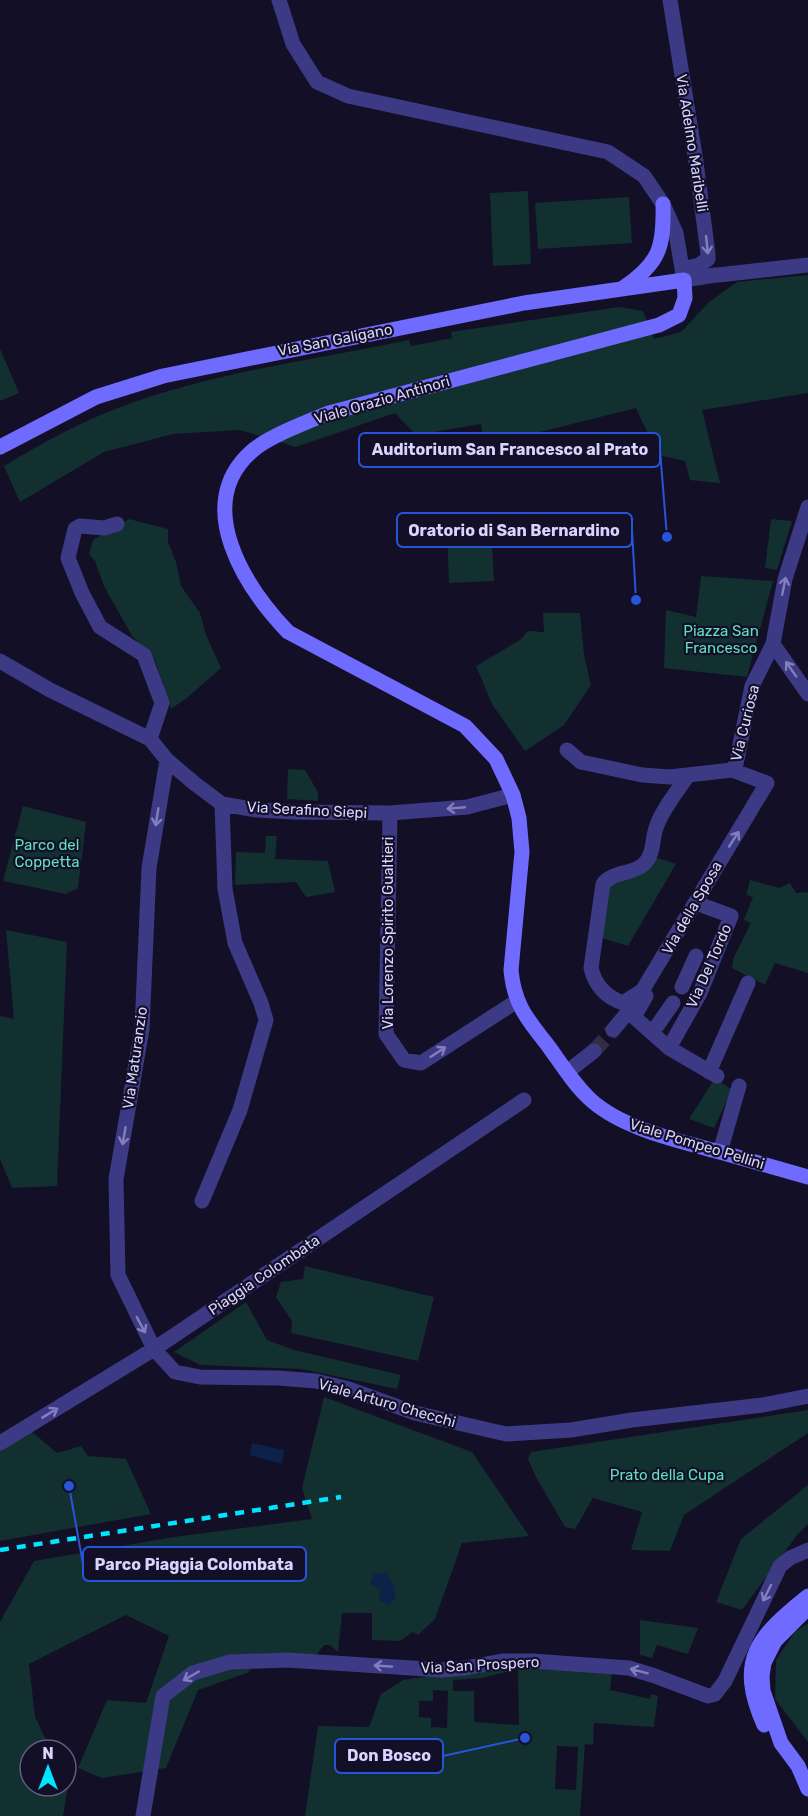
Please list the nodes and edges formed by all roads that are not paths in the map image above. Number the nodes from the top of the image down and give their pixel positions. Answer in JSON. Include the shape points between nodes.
{"nodes":[{"id":1,"x":279,"y":0,"type":"edge"},
{"id":2,"x":670,"y":0,"type":"edge"},
{"id":3,"x":663,"y":204,"type":"junction"},
{"id":4,"x":808,"y":265,"type":"edge"},
{"id":5,"x":683,"y":274,"type":"junction"},
{"id":6,"x":621,"y":289,"type":"junction"},
{"id":7,"x":0,"y":447,"type":"edge"},
{"id":8,"x":808,"y":507,"type":"edge"},
{"id":9,"x":117,"y":524,"type":"dead end"},
{"id":10,"x":773,"y":644,"type":"junction"},
{"id":11,"x":0,"y":660,"type":"edge"},
{"id":12,"x":808,"y":694,"type":"edge"},
{"id":13,"x":150,"y":740,"type":"junction"},
{"id":14,"x":567,"y":750,"type":"dead end"},
{"id":15,"x":167,"y":759,"type":"junction"},
{"id":16,"x":732,"y":770,"type":"junction"},
{"id":17,"x":688,"y":775,"type":"junction"},
{"id":18,"x":513,"y":795,"type":"junction"},
{"id":19,"x":222,"y":804,"type":"junction"},
{"id":20,"x":390,"y":813,"type":"junction"},
{"id":21,"x":696,"y":903,"type":"junction"},
{"id":22,"x":696,"y":956,"type":"dead end"},
{"id":23,"x":748,"y":983,"type":"dead end"},
{"id":24,"x":682,"y":987,"type":"dead end"},
{"id":25,"x":643,"y":990,"type":"junction"},
{"id":26,"x":517,"y":1001,"type":"junction"},
{"id":27,"x":673,"y":1004,"type":"dead end"},
{"id":28,"x":614,"y":1030,"type":"tunnel mouth"},
{"id":29,"x":652,"y":1034,"type":"junction"},
{"id":30,"x":669,"y":1048,"type":"junction"},
{"id":31,"x":594,"y":1051,"type":"tunnel mouth"},
{"id":32,"x":567,"y":1072,"type":"junction"},
{"id":33,"x":739,"y":1086,"type":"dead end"},
{"id":34,"x":524,"y":1100,"type":"dead end"},
{"id":35,"x":720,"y":1152,"type":"junction"},
{"id":36,"x":808,"y":1178,"type":"edge"},
{"id":37,"x":202,"y":1202,"type":"dead end"},
{"id":38,"x":154,"y":1349,"type":"junction"},
{"id":39,"x":808,"y":1396,"type":"edge"},
{"id":40,"x":0,"y":1443,"type":"edge"},
{"id":41,"x":807,"y":1552,"type":"edge"},
{"id":42,"x":808,"y":1596,"type":"edge"},
{"id":43,"x":808,"y":1608,"type":"edge"},
{"id":44,"x":781,"y":1743,"type":"junction"},
{"id":45,"x":803,"y":1768,"type":"edge"},
{"id":46,"x":808,"y":1789,"type":"edge"},
{"id":47,"x":143,"y":1816,"type":"edge"}],
"edges":[{"from":1,"to":3,"type":"street","name":"Viale Orazio Antinori","via":[[292,44],[317,82],[348,96],[608,152],[644,176]]},
{"from":2,"to":5,"type":"street","name":"Via Adelmo Maribelli","one_way":true,"via":[[708,254],[708,259]]},
{"from":3,"to":5,"type":"street","name":"Viale Orazio Antinori","via":[[676,233]]},
{"from":3,"to":6,"type":"street","via":[[664,231],[654,262]]},
{"from":4,"to":5,"type":"street","via":[[716,275]]},
{"from":5,"to":6,"type":"street","name":"Via San Galigano"},
{"from":5,"to":18,"type":"street","name":"Viale Orazio Antinori","via":[[685,298],[679,315],[659,325],[329,413],[251,451],[233,474],[225,495],[225,521],[236,559],[252,588],[282,626],[465,726],[495,759]]},
{"from":6,"to":7,"type":"street","name":"Via San Galigano","via":[[524,303],[163,376],[96,397]]},
{"from":10,"to":8,"type":"street","name":"Via Curiosa","one_way":true,"via":[[786,579]]},
{"from":9,"to":13,"type":"street","via":[[75,529],[68,558],[100,627],[144,655],[162,703]]},
{"from":12,"to":10,"type":"street","one_way":true},
{"from":10,"to":16,"type":"street","name":"Via Curiosa","via":[[752,686]]},
{"from":11,"to":13,"type":"street","name":"Via Serafino Siepi"},
{"from":13,"to":15,"type":"street","name":"Via Serafino Siepi"},
{"from":14,"to":17,"type":"street","via":[[581,762],[642,776]]},
{"from":15,"to":19,"type":"street","name":"Via Serafino Siepi"},
{"from":15,"to":38,"type":"street","name":"Via Maturanzio","one_way":true,"via":[[149,868],[142,1029],[116,1179],[118,1275]]},
{"from":16,"to":17,"type":"street"},
{"from":21,"to":16,"type":"street","name":"Via della Sposa","one_way":true,"via":[[767,783]]},
{"from":17,"to":25,"type":"street","via":[[656,826],[645,863],[608,877],[603,884],[591,968],[594,981],[614,1000],[623,1003]]},
{"from":18,"to":20,"type":"street","name":"Via Serafino Siepi","one_way":true,"via":[[467,807]]},
{"from":18,"to":26,"type":"street","name":"Viale Orazio Antinori","via":[[522,852],[512,970]]},
{"from":19,"to":20,"type":"street","name":"Via Serafino Siepi","via":[[257,810]]},
{"from":19,"to":37,"type":"street","via":[[225,889],[235,943],[266,1020],[240,1110]]},
{"from":20,"to":26,"type":"street","name":"Via Lorenzo Spirito Gualtieri","one_way":true,"via":[[386,1034],[404,1060],[422,1063]]},
{"from":21,"to":25,"type":"street","name":"Via della Sposa"},
{"from":21,"to":30,"type":"street","name":"Via Del Tordo","via":[[731,916],[700,993]]},
{"from":22,"to":24,"type":"street"},
{"from":23,"to":30,"type":"street","via":[[713,1074]]},
{"from":25,"to":28,"type":"street","name":"Via della Sposa"},
{"from":25,"to":29,"type":"street","via":[[646,996],[634,1017]]},
{"from":26,"to":32,"type":"street","name":"Viale Orazio Antinori"},
{"from":27,"to":29,"type":"street"},
{"from":29,"to":30,"type":"street"},
{"from":31,"to":32,"type":"street"},
{"from":32,"to":35,"type":"street","name":"Viale Pompeo Pellini","via":[[593,1101],[622,1120]]},
{"from":33,"to":35,"type":"street"},
{"from":34,"to":38,"type":"street","name":"Piaggia Colombata"},
{"from":35,"to":36,"type":"street","name":"Viale Pompeo Pellini"},
{"from":38,"to":39,"type":"street","name":"Viale Arturo Checchi","via":[[175,1372],[200,1377],[316,1381],[416,1413],[506,1434],[571,1430]]},
{"from":40,"to":38,"type":"street","name":"Piaggia Colombata","one_way":true},
{"from":41,"to":47,"type":"street","name":"Via San Prospero","one_way":true,"via":[[780,1566],[725,1681],[715,1694],[708,1696],[628,1668],[532,1661],[442,1670],[287,1660],[230,1662],[193,1673],[163,1696]]},
{"from":42,"to":44,"type":"street","via":[[768,1630],[752,1661],[753,1693],[759,1713],[766,1728]]},
{"from":43,"to":44,"type":"street","via":[[775,1641],[764,1663],[763,1691]]},
{"from":44,"to":45,"type":"street"},
{"from":45,"to":46,"type":"street"}]}
